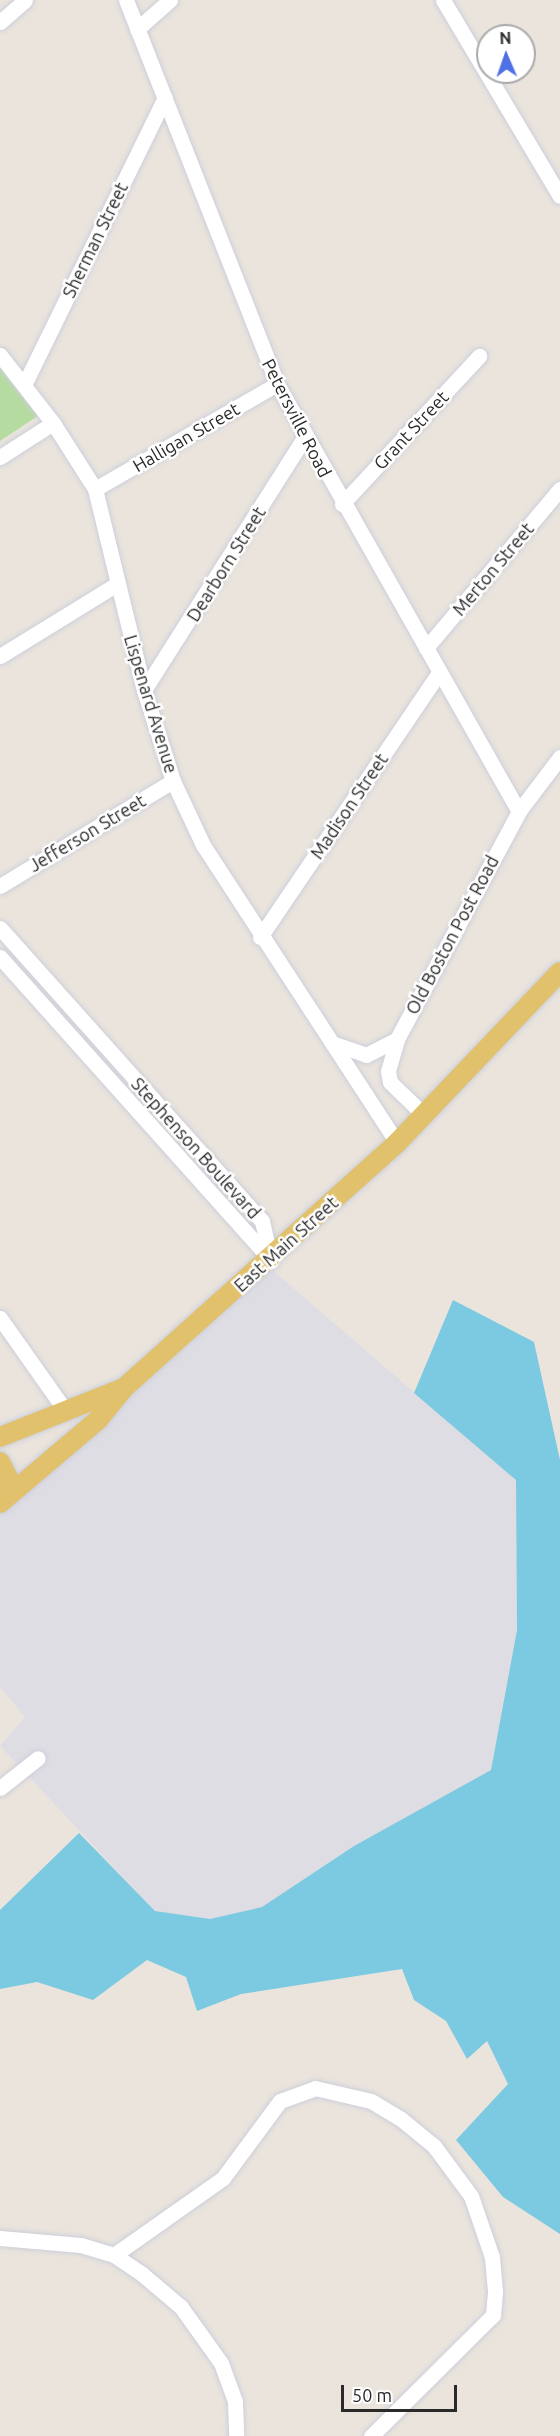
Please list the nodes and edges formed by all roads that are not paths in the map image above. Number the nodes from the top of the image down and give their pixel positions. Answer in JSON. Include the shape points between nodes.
{"nodes":[{"id":1,"x":25,"y":0,"type":"edge"},
{"id":2,"x":126,"y":0,"type":"edge"},
{"id":3,"x":170,"y":0,"type":"edge"},
{"id":4,"x":443,"y":0,"type":"edge"},
{"id":5,"x":0,"y":22,"type":"edge"},
{"id":6,"x":137,"y":29,"type":"junction"},
{"id":7,"x":165,"y":98,"type":"junction"},
{"id":8,"x":560,"y":196,"type":"edge"},
{"id":9,"x":0,"y":355,"type":"edge"},
{"id":10,"x":479,"y":356,"type":"dead end"},
{"id":11,"x":25,"y":383,"type":"junction"},
{"id":12,"x":277,"y":384,"type":"junction"},
{"id":13,"x":53,"y":423,"type":"junction"},
{"id":14,"x":304,"y":436,"type":"junction"},
{"id":15,"x":0,"y":457,"type":"edge"},
{"id":16,"x":95,"y":489,"type":"junction"},
{"id":17,"x":560,"y":489,"type":"edge"},
{"id":18,"x":342,"y":504,"type":"junction"},
{"id":19,"x":117,"y":584,"type":"junction"},
{"id":20,"x":426,"y":648,"type":"junction"},
{"id":21,"x":0,"y":656,"type":"edge"},
{"id":22,"x":438,"y":674,"type":"junction"},
{"id":23,"x":144,"y":690,"type":"junction"},
{"id":24,"x":560,"y":757,"type":"edge"},
{"id":25,"x":173,"y":781,"type":"junction"},
{"id":26,"x":519,"y":811,"type":"junction"},
{"id":27,"x":0,"y":886,"type":"edge"},
{"id":28,"x":0,"y":928,"type":"edge"},
{"id":29,"x":260,"y":937,"type":"junction"},
{"id":30,"x":0,"y":957,"type":"edge"},
{"id":31,"x":560,"y":972,"type":"edge"},
{"id":32,"x":397,"y":1039,"type":"junction"},
{"id":33,"x":332,"y":1043,"type":"junction"},
{"id":34,"x":424,"y":1115,"type":"junction"},
{"id":35,"x":397,"y":1143,"type":"junction"},
{"id":36,"x":271,"y":1261,"type":"junction"},
{"id":37,"x":0,"y":1317,"type":"edge"},
{"id":38,"x":124,"y":1388,"type":"junction"},
{"id":39,"x":65,"y":1410,"type":"junction"},
{"id":40,"x":0,"y":1437,"type":"edge"},
{"id":41,"x":0,"y":1462,"type":"edge"},
{"id":42,"x":0,"y":1497,"type":"edge"},
{"id":43,"x":0,"y":1503,"type":"edge"},
{"id":44,"x":38,"y":1758,"type":"dead end"},
{"id":45,"x":0,"y":1788,"type":"edge"},
{"id":46,"x":0,"y":2238,"type":"edge"},
{"id":47,"x":114,"y":2255,"type":"junction"},
{"id":48,"x":236,"y":2436,"type":"edge"},
{"id":49,"x":371,"y":2436,"type":"edge"}],
"edges":[{"from":1,"to":5,"type":"street"},
{"from":2,"to":6,"type":"street","name":"Petersville Road"},
{"from":3,"to":6,"type":"street"},
{"from":4,"to":8,"type":"street"},
{"from":6,"to":7,"type":"street","name":"Petersville Road"},
{"from":7,"to":11,"type":"street","name":"Sherman Street"},
{"from":7,"to":12,"type":"street","name":"Petersville Road"},
{"from":9,"to":11,"type":"street","name":"Lispenard Avenue"},
{"from":10,"to":18,"type":"street","name":"Grant Street"},
{"from":11,"to":13,"type":"street","name":"Lispenard Avenue"},
{"from":12,"to":14,"type":"street","name":"Petersville Road"},
{"from":12,"to":16,"type":"street","name":"Halligan Street"},
{"from":13,"to":15,"type":"street"},
{"from":13,"to":16,"type":"street","name":"Lispenard Avenue"},
{"from":14,"to":18,"type":"street","name":"Petersville Road"},
{"from":14,"to":23,"type":"street","name":"Dearborn Street"},
{"from":16,"to":19,"type":"street","name":"Lispenard Avenue"},
{"from":17,"to":20,"type":"street","name":"Merton Street"},
{"from":18,"to":20,"type":"street","name":"Petersville Road"},
{"from":19,"to":21,"type":"street"},
{"from":19,"to":23,"type":"street","name":"Lispenard Avenue"},
{"from":20,"to":22,"type":"street","name":"Petersville Road"},
{"from":22,"to":26,"type":"street","name":"Petersville Road"},
{"from":22,"to":29,"type":"street","name":"Madison Street"},
{"from":23,"to":25,"type":"street","name":"Lispenard Avenue"},
{"from":24,"to":26,"type":"street","name":"Old Boston Post Road"},
{"from":25,"to":27,"type":"street","name":"Jefferson Street"},
{"from":25,"to":29,"type":"street","name":"Lispenard Avenue","via":[[203,845]]},
{"from":26,"to":32,"type":"street","name":"Old Boston Post Road"},
{"from":28,"to":36,"type":"street","name":"Stephenson Boulevard","via":[[262,1221]]},
{"from":29,"to":33,"type":"street","name":"Lispenard Avenue"},
{"from":30,"to":36,"type":"street","name":"Stephenson Boulevard"},
{"from":31,"to":34,"type":"main road","name":"East Main Street"},
{"from":32,"to":33,"type":"street","via":[[366,1055]]},
{"from":32,"to":34,"type":"street","name":"Old Boston Post Road","via":[[388,1071],[390,1082]]},
{"from":33,"to":35,"type":"street","name":"Lispenard Avenue"},
{"from":34,"to":35,"type":"main road","name":"East Main Street"},
{"from":35,"to":36,"type":"main road","name":"East Main Street"},
{"from":36,"to":38,"type":"main road","name":"East Main Street"},
{"from":37,"to":39,"type":"street"},
{"from":38,"to":39,"type":"main road"},
{"from":38,"to":43,"type":"main road","name":"East Main Street","via":[[98,1420]]},
{"from":39,"to":40,"type":"main road"},
{"from":41,"to":42,"type":"main road","via":[[8,1478]]},
{"from":44,"to":45,"type":"street"},
{"from":46,"to":47,"type":"street","via":[[34,2238]]},
{"from":47,"to":48,"type":"street","via":[[181,2307],[201,2331],[221,2362],[235,2401]]},
{"from":47,"to":49,"type":"street","via":[[223,2178],[280,2101],[315,2088],[346,2093],[400,2119],[457,2173],[492,2256],[493,2315]]}]}
